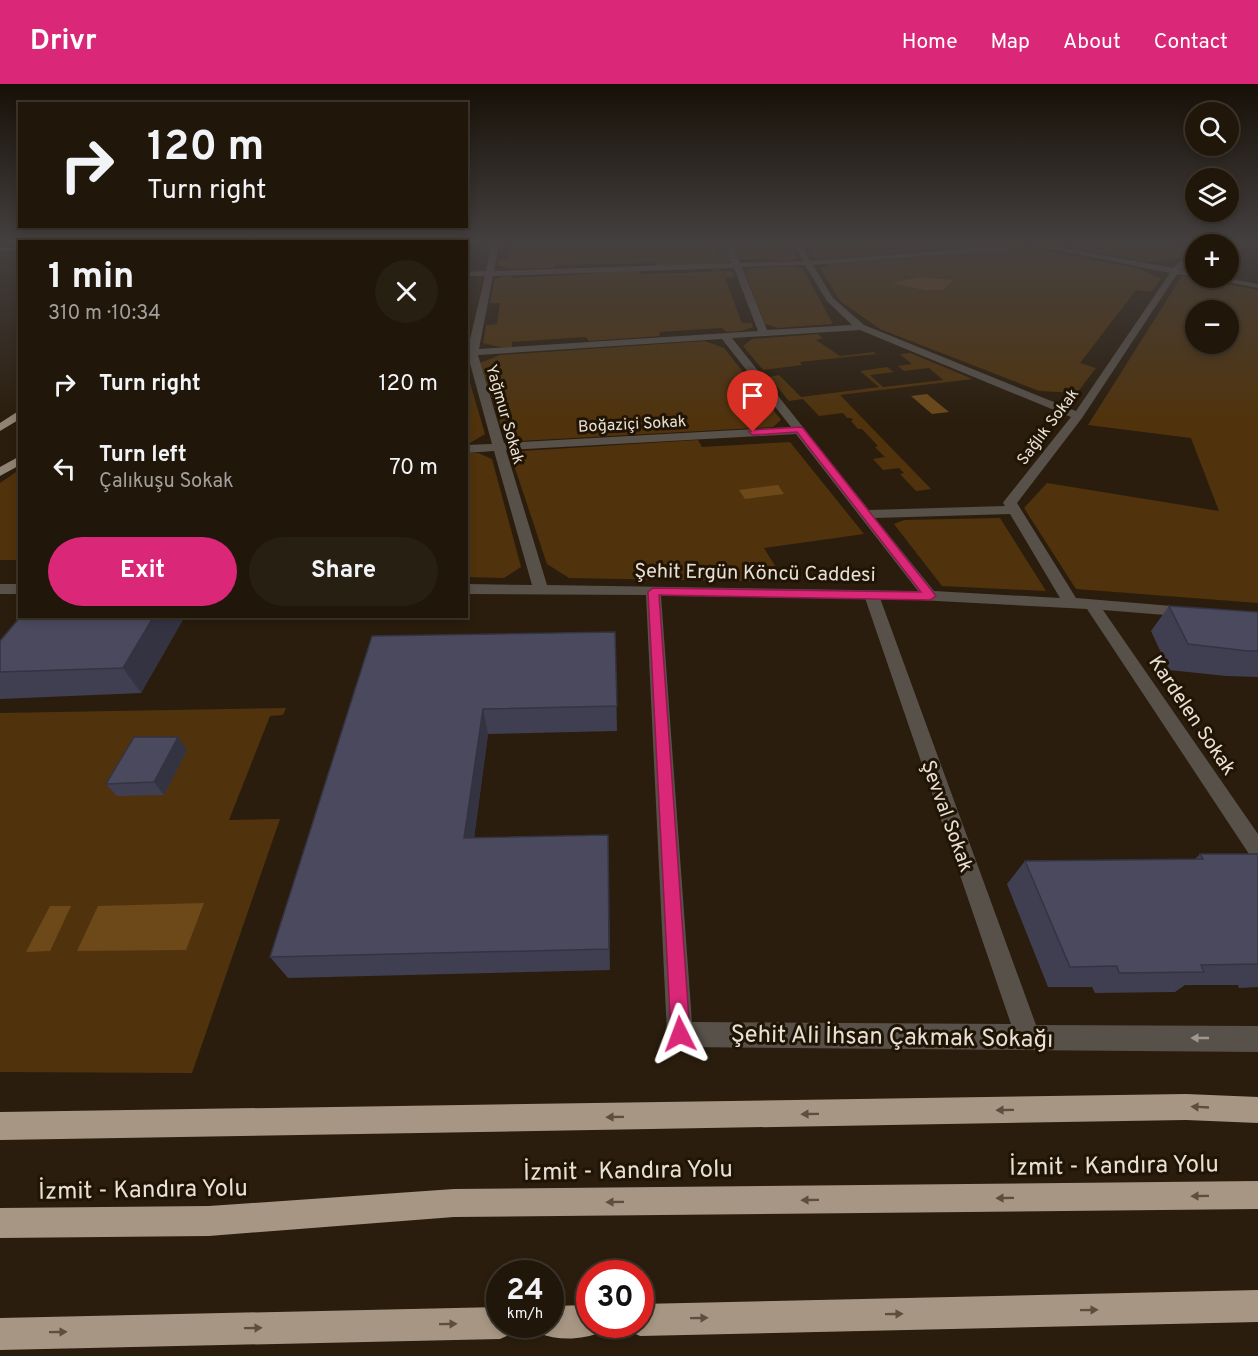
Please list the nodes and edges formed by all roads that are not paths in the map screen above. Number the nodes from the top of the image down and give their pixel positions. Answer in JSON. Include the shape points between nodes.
{"nodes":[{"id":1,"x":482,"y":303,"type":"edge"},
{"id":2,"x":752,"y":303,"type":"edge"},
{"id":3,"x":832,"y":303,"type":"edge"},
{"id":4,"x":1153,"y":303,"type":"edge"},
{"id":5,"x":861,"y":327,"type":"junction"},
{"id":6,"x":763,"y":333,"type":"junction"},
{"id":7,"x":725,"y":336,"type":"junction"},
{"id":8,"x":470,"y":353,"type":"edge"},
{"id":9,"x":18,"y":414,"type":"edge"},
{"id":10,"x":1077,"y":416,"type":"junction"},
{"id":11,"x":0,"y":428,"type":"edge"},
{"id":12,"x":800,"y":430,"type":"junction"},
{"id":13,"x":498,"y":447,"type":"junction"},
{"id":14,"x":468,"y":449,"type":"edge"},
{"id":15,"x":18,"y":461,"type":"edge"},
{"id":16,"x":0,"y":472,"type":"edge"},
{"id":17,"x":1013,"y":510,"type":"junction"},
{"id":18,"x":868,"y":514,"type":"junction"},
{"id":19,"x":0,"y":589,"type":"edge"},
{"id":20,"x":18,"y":589,"type":"edge"},
{"id":21,"x":468,"y":589,"type":"edge"},
{"id":22,"x":541,"y":590,"type":"junction"},
{"id":23,"x":653,"y":592,"type":"junction"},
{"id":24,"x":871,"y":593,"type":"junction"},
{"id":25,"x":930,"y":596,"type":"junction"},
{"id":26,"x":1071,"y":603,"type":"junction"},
{"id":27,"x":1091,"y":604,"type":"junction"},
{"id":28,"x":1210,"y":614,"type":"edge"},
{"id":29,"x":1258,"y":851,"type":"edge"},
{"id":30,"x":1028,"y":1038,"type":"junction"},
{"id":31,"x":1258,"y":1039,"type":"edge"},
{"id":32,"x":1258,"y":1110,"type":"edge"},
{"id":33,"x":0,"y":1126,"type":"edge"},
{"id":34,"x":1258,"y":1195,"type":"edge"},
{"id":35,"x":0,"y":1223,"type":"edge"},
{"id":36,"x":1258,"y":1306,"type":"edge"},
{"id":37,"x":654,"y":1320,"type":"edge"},
{"id":38,"x":486,"y":1323,"type":"edge"},
{"id":39,"x":0,"y":1334,"type":"edge"}],
"edges":[{"from":1,"to":8,"type":"street","name":"Yağmur Sokak"},
{"from":2,"to":6,"type":"street"},
{"from":3,"to":5,"type":"street"},
{"from":4,"to":10,"type":"street","name":"Sağlık Sokak"},
{"from":5,"to":6,"type":"street"},
{"from":5,"to":10,"type":"street"},
{"from":6,"to":7,"type":"street"},
{"from":7,"to":8,"type":"street"},
{"from":7,"to":12,"type":"street"},
{"from":8,"to":13,"type":"street","name":"Yağmur Sokak"},
{"from":9,"to":11,"type":"main road"},
{"from":10,"to":17,"type":"street","name":"Sağlık Sokak","via":[[1010,503]]},
{"from":12,"to":13,"type":"street","name":"Boğaziçi Sokak"},
{"from":12,"to":18,"type":"street"},
{"from":13,"to":14,"type":"street","name":"Boğaziçi Sokak"},
{"from":13,"to":22,"type":"street","name":"Yağmur Sokak"},
{"from":15,"to":16,"type":"main road"},
{"from":17,"to":18,"type":"street"},
{"from":17,"to":26,"type":"street"},
{"from":18,"to":25,"type":"street"},
{"from":19,"to":20,"type":"street"},
{"from":21,"to":22,"type":"street","name":"Şehit Ergün Köncü Caddesi"},
{"from":22,"to":23,"type":"street","name":"Şehit Ergün Köncü Caddesi"},
{"from":23,"to":24,"type":"street","name":"Şehit Ergün Köncü Caddesi"},
{"from":23,"to":30,"type":"street","name":"Şehit Ali İhsan Çakmak Sokağı","via":[[680,1034]]},
{"from":24,"to":25,"type":"street","name":"Şehit Ergün Köncü Caddesi"},
{"from":24,"to":30,"type":"street","name":"Şevval Sokak"},
{"from":25,"to":26,"type":"street","name":"Şehit Ergün Köncü Caddesi"},
{"from":26,"to":27,"type":"street","name":"Şehit Ergün Köncü Caddesi"},
{"from":27,"to":28,"type":"street","name":"Şehit Ergün Köncü Caddesi"},
{"from":27,"to":29,"type":"street","name":"Kardelen Sokak"},
{"from":31,"to":30,"type":"street","name":"Şehit Ali İhsan Çakmak Sokağı","one_way":true},
{"from":32,"to":33,"type":"highway","one_way":true,"via":[[1174,1107]]},
{"from":34,"to":35,"type":"highway","name":"İzmit - Kandıra Yolu","one_way":true,"via":[[454,1203],[209,1221]]},
{"from":37,"to":36,"type":"highway","one_way":true},
{"from":39,"to":38,"type":"highway","one_way":true}]}
